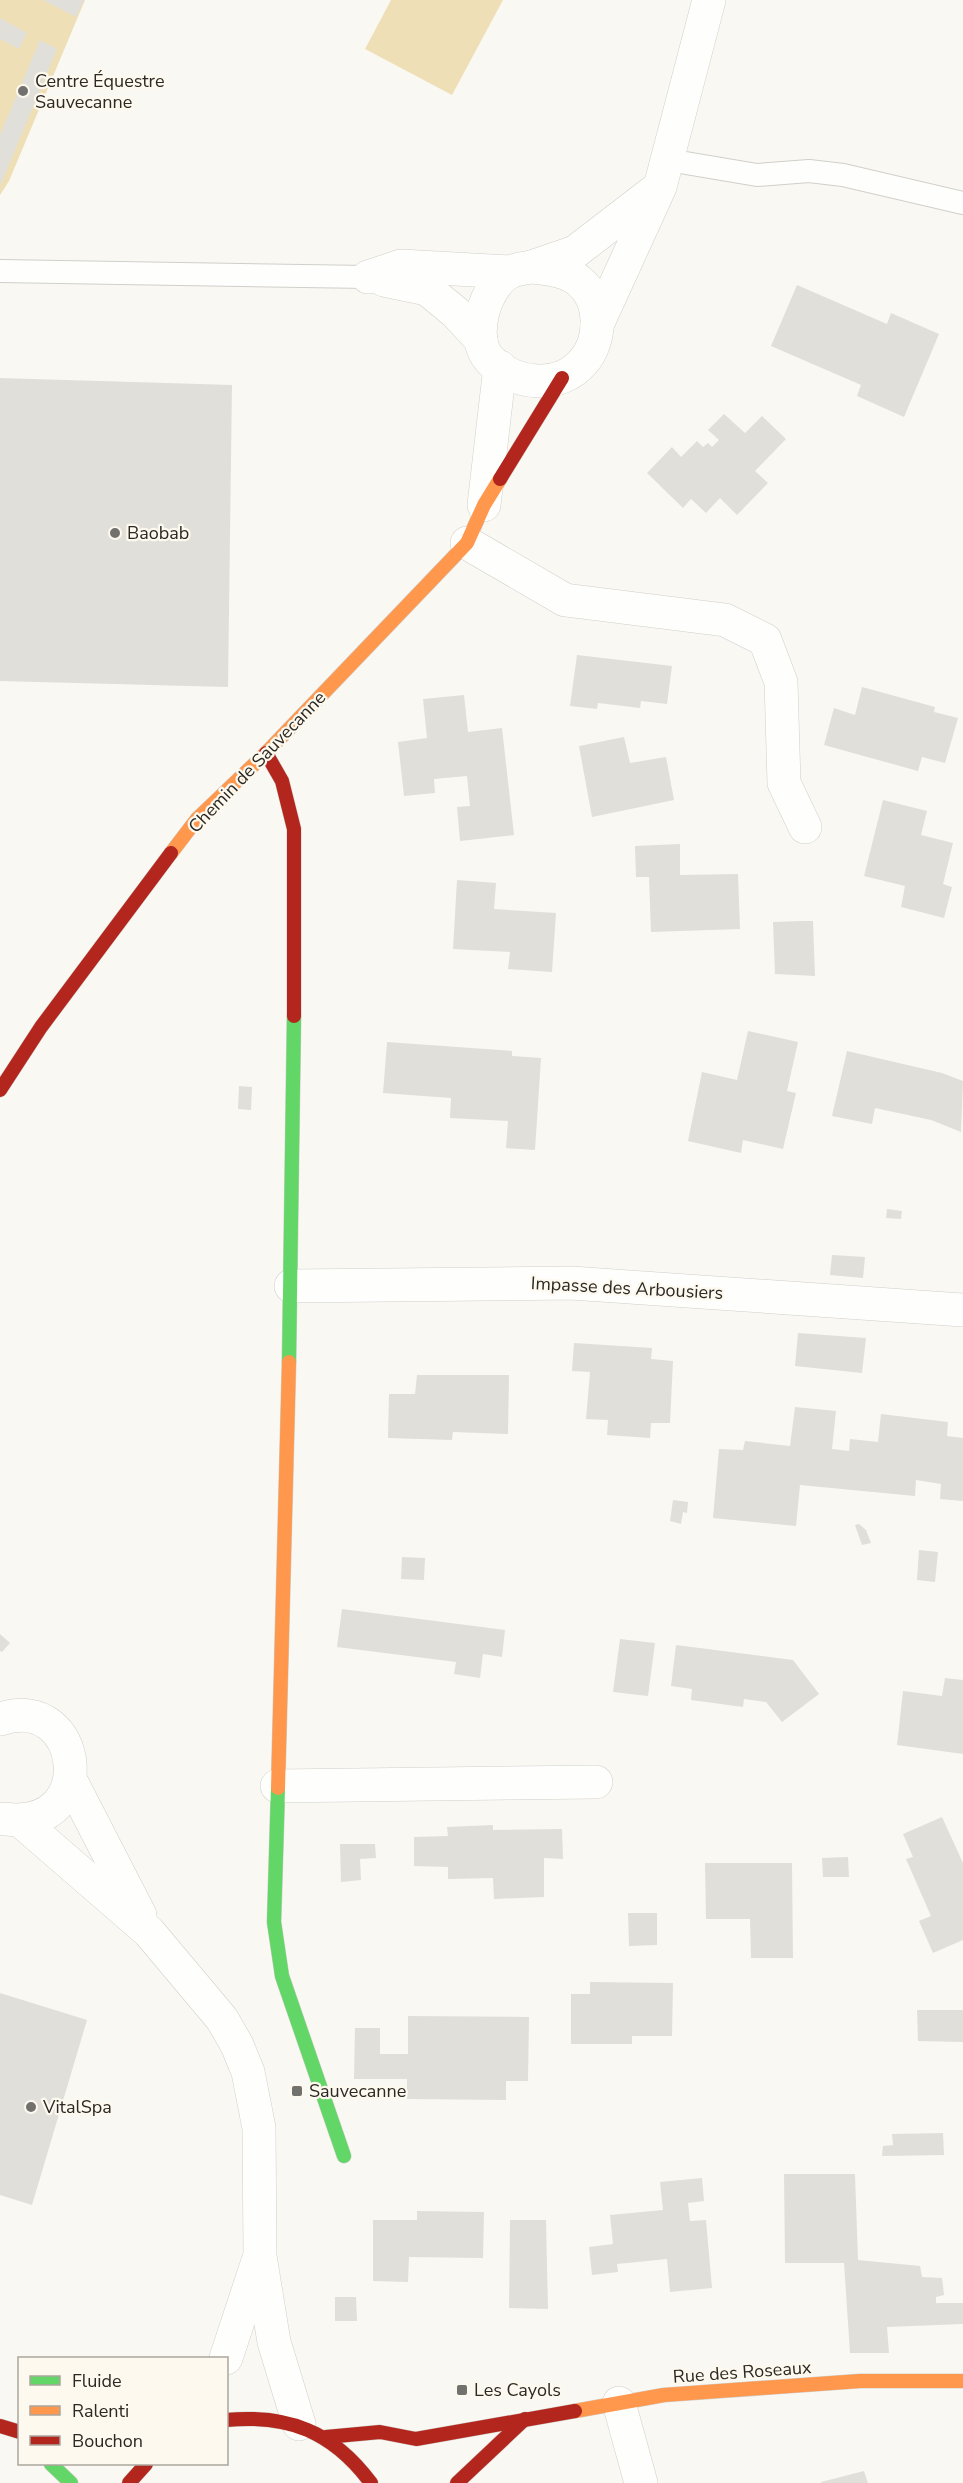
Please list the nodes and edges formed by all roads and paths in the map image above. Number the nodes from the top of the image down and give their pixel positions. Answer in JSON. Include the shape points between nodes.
{"nodes":[{"id":1,"x":709,"y":0,"type":"edge"},
{"id":2,"x":664,"y":173,"type":"junction"},
{"id":3,"x":963,"y":203,"type":"edge"},
{"id":4,"x":521,"y":269,"type":"junction"},
{"id":5,"x":0,"y":271,"type":"edge"},
{"id":6,"x":368,"y":277,"type":"junction"},
{"id":7,"x":597,"y":325,"type":"junction"},
{"id":8,"x":481,"y":340,"type":"junction"},
{"id":9,"x":500,"y":367,"type":"junction"},
{"id":10,"x":562,"y":378,"type":"junction"},
{"id":11,"x":484,"y":505,"type":"junction"},
{"id":12,"x":467,"y":543,"type":"junction"},
{"id":13,"x":266,"y":753,"type":"junction"},
{"id":14,"x":805,"y":827,"type":"dead end"},
{"id":15,"x":0,"y":1090,"type":"edge"},
{"id":16,"x":291,"y":1286,"type":"junction"},
{"id":17,"x":963,"y":1310,"type":"edge"},
{"id":18,"x":5,"y":1711,"type":"edge"},
{"id":19,"x":71,"y":1781,"type":"junction"},
{"id":20,"x":596,"y":1782,"type":"dead end"},
{"id":21,"x":277,"y":1786,"type":"junction"},
{"id":22,"x":6,"y":1820,"type":"edge"},
{"id":23,"x":149,"y":1932,"type":"junction"},
{"id":24,"x":344,"y":2156,"type":"dead end"},
{"id":25,"x":260,"y":2256,"type":"junction"},
{"id":26,"x":226,"y":2357,"type":"edge"},
{"id":27,"x":963,"y":2381,"type":"edge"},
{"id":28,"x":619,"y":2403,"type":"junction"},
{"id":29,"x":525,"y":2419,"type":"junction"},
{"id":30,"x":228,"y":2420,"type":"edge"},
{"id":31,"x":0,"y":2426,"type":"edge"},
{"id":32,"x":312,"y":2430,"type":"junction"},
{"id":33,"x":18,"y":2432,"type":"edge"},
{"id":34,"x":53,"y":2465,"type":"edge"},
{"id":35,"x":144,"y":2465,"type":"edge"},
{"id":36,"x":71,"y":2483,"type":"edge"},
{"id":37,"x":129,"y":2483,"type":"edge"},
{"id":38,"x":371,"y":2483,"type":"edge"},
{"id":39,"x":457,"y":2483,"type":"edge"},
{"id":40,"x":641,"y":2483,"type":"edge"}],
"edges":[{"from":1,"to":2,"type":"street"},
{"from":2,"to":3,"type":"lane","via":[[757,175],[809,171],[843,175]]},
{"from":2,"to":4,"type":"street","via":[[575,252]]},
{"from":2,"to":7,"type":"street"},
{"from":4,"to":6,"type":"street","via":[[400,266]]},
{"from":4,"to":7,"type":"street","via":[[560,271],[580,281],[594,299]]},
{"from":4,"to":8,"type":"street","via":[[491,288],[483,307]]},
{"from":5,"to":6,"type":"lane"},
{"from":6,"to":8,"type":"street","via":[[427,289]]},
{"from":7,"to":10,"type":"street","via":[[592,352],[577,369]]},
{"from":8,"to":9,"type":"street","via":[[489,358]]},
{"from":9,"to":10,"type":"street","via":[[517,377],[538,382]]},
{"from":9,"to":11,"type":"street","name":"Chemin de Sauvecanne"},
{"from":10,"to":11,"type":"street","name":"Chemin de Sauvecanne"},
{"from":11,"to":12,"type":"street","name":"Chemin de Sauvecanne"},
{"from":12,"to":13,"type":"street","name":"Chemin de Sauvecanne"},
{"from":12,"to":14,"type":"street","via":[[564,600],[725,620],[765,640],[781,682],[784,783]]},
{"from":13,"to":15,"type":"street","name":"Chemin de Sauvecanne","via":[[197,819],[41,1028]]},
{"from":13,"to":16,"type":"street","via":[[282,781],[294,829]]},
{"from":16,"to":17,"type":"street","name":"Impasse des Arbousiers","via":[[571,1283]]},
{"from":16,"to":21,"type":"street"},
{"from":18,"to":19,"type":"street","via":[[40,1718],[60,1733],[71,1756]]},
{"from":19,"to":22,"type":"street","via":[[61,1801],[43,1816]]},
{"from":19,"to":23,"type":"street"},
{"from":20,"to":21,"type":"street"},
{"from":21,"to":24,"type":"street","via":[[274,1922],[282,1976]]},
{"from":22,"to":23,"type":"street"},
{"from":23,"to":25,"type":"street","via":[[222,2019],[248,2072],[259,2128]]},
{"from":25,"to":26,"type":"street"},
{"from":25,"to":32,"type":"street","via":[[274,2342]]},
{"from":27,"to":28,"type":"street","name":"Rue des Roseaux","via":[[860,2381]]},
{"from":28,"to":29,"type":"street","name":"Rue des Roseaux"},
{"from":28,"to":40,"type":"street"},
{"from":29,"to":32,"type":"street","name":"Rue des Roseaux","via":[[416,2439],[380,2432]]},
{"from":29,"to":39,"type":"street"},
{"from":30,"to":32,"type":"street","via":[[252,2416]]},
{"from":31,"to":33,"type":"street"},
{"from":32,"to":38,"type":"street","via":[[359,2464]]},
{"from":34,"to":36,"type":"street"},
{"from":35,"to":37,"type":"street"}]}
